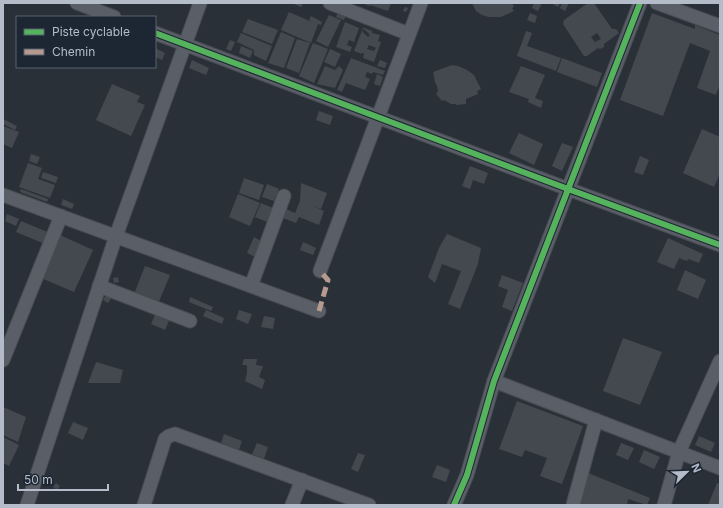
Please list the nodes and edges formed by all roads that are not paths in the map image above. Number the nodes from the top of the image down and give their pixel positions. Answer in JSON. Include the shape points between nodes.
{"nodes":[{"id":1,"x":77,"y":3,"type":"edge"},
{"id":2,"x":200,"y":3,"type":"edge"},
{"id":3,"x":330,"y":3,"type":"edge"},
{"id":4,"x":421,"y":3,"type":"edge"},
{"id":5,"x":640,"y":3,"type":"edge"},
{"id":6,"x":657,"y":3,"type":"edge"},
{"id":7,"x":111,"y":16,"type":"edge"},
{"id":8,"x":720,"y":26,"type":"edge"},
{"id":9,"x":156,"y":33,"type":"edge"},
{"id":10,"x":409,"y":34,"type":"junction"},
{"id":11,"x":185,"y":44,"type":"junction"},
{"id":12,"x":378,"y":117,"type":"junction"},
{"id":13,"x":568,"y":189,"type":"junction"},
{"id":14,"x":3,"y":195,"type":"edge"},
{"id":15,"x":284,"y":196,"type":"dead end"},
{"id":16,"x":61,"y":216,"type":"junction"},
{"id":17,"x":116,"y":236,"type":"junction"},
{"id":18,"x":720,"y":245,"type":"edge"},
{"id":19,"x":320,"y":271,"type":"dead end"},
{"id":20,"x":99,"y":286,"type":"junction"},
{"id":21,"x":251,"y":286,"type":"junction"},
{"id":22,"x":319,"y":311,"type":"dead end"},
{"id":23,"x":190,"y":321,"type":"dead end"},
{"id":24,"x":3,"y":360,"type":"edge"},
{"id":25,"x":720,"y":361,"type":"edge"},
{"id":26,"x":494,"y":381,"type":"junction"},
{"id":27,"x":596,"y":420,"type":"junction"},
{"id":28,"x":679,"y":452,"type":"junction"},
{"id":29,"x":720,"y":468,"type":"edge"},
{"id":30,"x":302,"y":480,"type":"junction"},
{"id":31,"x":27,"y":505,"type":"edge"},
{"id":32,"x":144,"y":505,"type":"edge"},
{"id":33,"x":292,"y":505,"type":"edge"},
{"id":34,"x":369,"y":505,"type":"edge"},
{"id":35,"x":454,"y":505,"type":"edge"},
{"id":36,"x":573,"y":505,"type":"edge"},
{"id":37,"x":664,"y":505,"type":"edge"}],
"edges":[{"from":1,"to":7,"type":"street"},
{"from":2,"to":11,"type":"street"},
{"from":3,"to":10,"type":"street"},
{"from":4,"to":10,"type":"street"},
{"from":5,"to":13,"type":"street"},
{"from":6,"to":8,"type":"street"},
{"from":9,"to":11,"type":"street"},
{"from":10,"to":12,"type":"street"},
{"from":11,"to":12,"type":"street"},
{"from":11,"to":17,"type":"street"},
{"from":12,"to":13,"type":"street"},
{"from":12,"to":19,"type":"street"},
{"from":13,"to":18,"type":"street"},
{"from":13,"to":26,"type":"street"},
{"from":14,"to":16,"type":"street"},
{"from":15,"to":21,"type":"street"},
{"from":16,"to":17,"type":"street"},
{"from":16,"to":24,"type":"street"},
{"from":17,"to":20,"type":"street"},
{"from":17,"to":21,"type":"street"},
{"from":20,"to":23,"type":"street"},
{"from":20,"to":31,"type":"street"},
{"from":21,"to":22,"type":"street"},
{"from":25,"to":28,"type":"street"},
{"from":26,"to":27,"type":"street"},
{"from":26,"to":35,"type":"street","via":[[467,475]]},
{"from":27,"to":28,"type":"street"},
{"from":27,"to":36,"type":"street"},
{"from":28,"to":29,"type":"street"},
{"from":28,"to":37,"type":"street"},
{"from":30,"to":32,"type":"street","via":[[175,434],[165,439]]},
{"from":30,"to":33,"type":"street"},
{"from":30,"to":34,"type":"street"}]}
